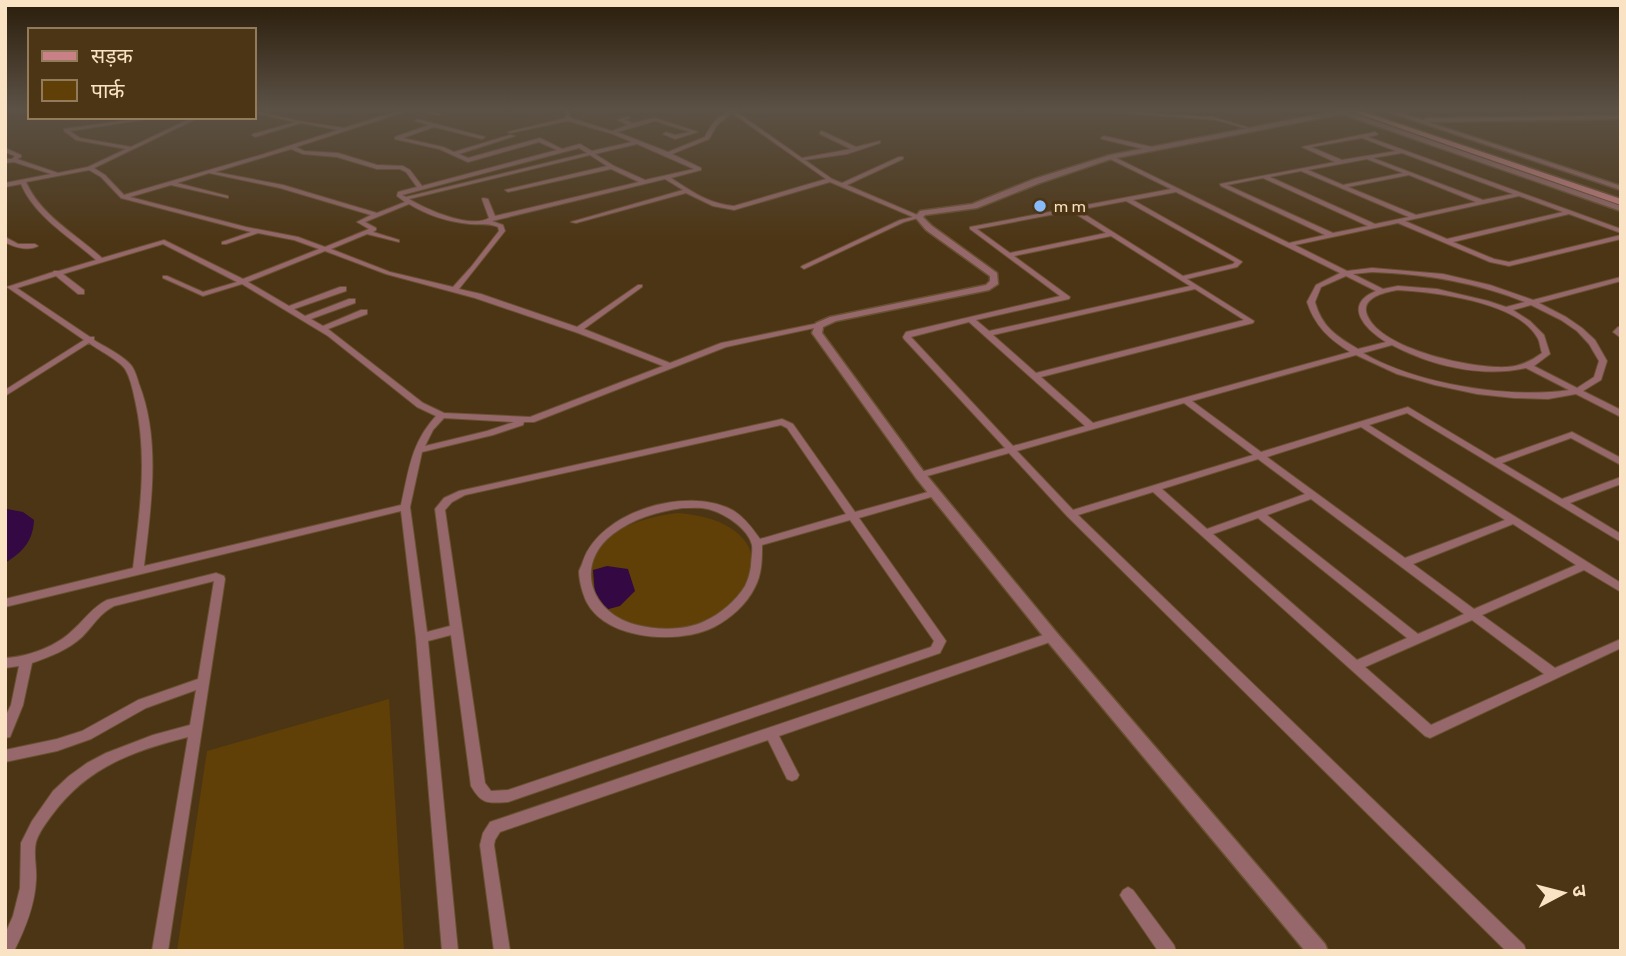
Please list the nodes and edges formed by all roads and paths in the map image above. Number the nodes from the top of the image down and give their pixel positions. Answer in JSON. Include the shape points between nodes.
{"nodes":[{"id":1,"x":11,"y":153,"type":"edge"},
{"id":2,"x":124,"y":153,"type":"edge"},
{"id":3,"x":272,"y":153,"type":"edge"},
{"id":4,"x":310,"y":153,"type":"edge"},
{"id":5,"x":456,"y":153,"type":"edge"},
{"id":6,"x":495,"y":153,"type":"edge"},
{"id":7,"x":556,"y":153,"type":"edge"},
{"id":8,"x":592,"y":153,"type":"joint"},
{"id":9,"x":662,"y":153,"type":"edge"},
{"id":10,"x":674,"y":153,"type":"edge"},
{"id":11,"x":793,"y":153,"type":"edge"},
{"id":12,"x":836,"y":153,"type":"edge"},
{"id":13,"x":1133,"y":153,"type":"edge"},
{"id":14,"x":1319,"y":153,"type":"edge"},
{"id":15,"x":1394,"y":153,"type":"edge"},
{"id":16,"x":1406,"y":153,"type":"edge"},
{"id":17,"x":1464,"y":153,"type":"edge"},
{"id":18,"x":1473,"y":153,"type":"edge"},
{"id":19,"x":1502,"y":153,"type":"edge"},
{"id":20,"x":1506,"y":153,"type":"edge"},
{"id":21,"x":668,"y":155,"type":"junction"},
{"id":22,"x":1110,"y":157,"type":"junction"},
{"id":23,"x":901,"y":158,"type":"dead end"},
{"id":24,"x":1368,"y":158,"type":"junction"},
{"id":25,"x":802,"y":159,"type":"junction"},
{"id":26,"x":8,"y":160,"type":"edge"},
{"id":27,"x":1342,"y":162,"type":"junction"},
{"id":28,"x":612,"y":167,"type":"junction"},
{"id":29,"x":90,"y":168,"type":"junction"},
{"id":30,"x":1302,"y":170,"type":"junction"},
{"id":31,"x":208,"y":172,"type":"junction"},
{"id":32,"x":1560,"y":173,"type":"junction"},
{"id":33,"x":1409,"y":174,"type":"junction"},
{"id":34,"x":60,"y":176,"type":"junction"},
{"id":35,"x":666,"y":177,"type":"junction"},
{"id":36,"x":1264,"y":177,"type":"junction"},
{"id":37,"x":1545,"y":177,"type":"junction"},
{"id":38,"x":830,"y":180,"type":"junction"},
{"id":39,"x":23,"y":182,"type":"junction"},
{"id":40,"x":644,"y":182,"type":"junction"},
{"id":41,"x":1589,"y":182,"type":"junction"},
{"id":42,"x":171,"y":183,"type":"junction"},
{"id":43,"x":5,"y":185,"type":"edge"},
{"id":44,"x":842,"y":185,"type":"junction"},
{"id":45,"x":420,"y":187,"type":"junction"},
{"id":46,"x":1342,"y":187,"type":"junction"},
{"id":47,"x":1576,"y":187,"type":"junction"},
{"id":48,"x":508,"y":190,"type":"dead end"},
{"id":49,"x":1175,"y":190,"type":"junction"},
{"id":50,"x":687,"y":191,"type":"junction"},
{"id":51,"x":1621,"y":191,"type":"edge"},
{"id":52,"x":1520,"y":194,"type":"junction"},
{"id":53,"x":123,"y":197,"type":"junction"},
{"id":54,"x":226,"y":197,"type":"dead end"},
{"id":55,"x":485,"y":199,"type":"dead end"},
{"id":56,"x":1126,"y":199,"type":"junction"},
{"id":57,"x":407,"y":201,"type":"junction"},
{"id":58,"x":1482,"y":202,"type":"junction"},
{"id":59,"x":1621,"y":202,"type":"edge"},
{"id":60,"x":1072,"y":209,"type":"junction"},
{"id":61,"x":1621,"y":209,"type":"edge"},
{"id":62,"x":1570,"y":212,"type":"junction"},
{"id":63,"x":376,"y":215,"type":"junction"},
{"id":64,"x":919,"y":217,"type":"junction"},
{"id":65,"x":1415,"y":217,"type":"junction"},
{"id":66,"x":493,"y":219,"type":"junction"},
{"id":67,"x":1398,"y":220,"type":"junction"},
{"id":68,"x":478,"y":222,"type":"junction"},
{"id":69,"x":574,"y":222,"type":"dead end"},
{"id":70,"x":1374,"y":226,"type":"junction"},
{"id":71,"x":260,"y":231,"type":"junction"},
{"id":72,"x":1621,"y":231,"type":"edge"},
{"id":73,"x":368,"y":232,"type":"junction"},
{"id":74,"x":1111,"y":234,"type":"junction"},
{"id":75,"x":1331,"y":235,"type":"junction"},
{"id":76,"x":1621,"y":237,"type":"edge"},
{"id":77,"x":5,"y":239,"type":"edge"},
{"id":78,"x":397,"y":241,"type":"dead end"},
{"id":79,"x":1446,"y":242,"type":"junction"},
{"id":80,"x":224,"y":243,"type":"dead end"},
{"id":81,"x":1288,"y":245,"type":"junction"},
{"id":82,"x":35,"y":246,"type":"dead end"},
{"id":83,"x":326,"y":249,"type":"junction"},
{"id":84,"x":1009,"y":255,"type":"junction"},
{"id":85,"x":99,"y":259,"type":"junction"},
{"id":86,"x":804,"y":267,"type":"dead end"},
{"id":87,"x":56,"y":272,"type":"junction"},
{"id":88,"x":1346,"y":273,"type":"junction"},
{"id":89,"x":165,"y":277,"type":"dead end"},
{"id":90,"x":1181,"y":278,"type":"junction"},
{"id":91,"x":1621,"y":279,"type":"edge"},
{"id":92,"x":243,"y":282,"type":"junction"},
{"id":93,"x":640,"y":286,"type":"dead end"},
{"id":94,"x":1195,"y":287,"type":"junction"},
{"id":95,"x":343,"y":289,"type":"dead end"},
{"id":96,"x":1380,"y":289,"type":"junction"},
{"id":97,"x":454,"y":290,"type":"junction"},
{"id":98,"x":81,"y":292,"type":"dead end"},
{"id":99,"x":352,"y":301,"type":"dead end"},
{"id":100,"x":1534,"y":303,"type":"junction"},
{"id":101,"x":290,"y":308,"type":"junction"},
{"id":102,"x":1505,"y":310,"type":"junction"},
{"id":103,"x":364,"y":312,"type":"dead end"},
{"id":104,"x":306,"y":318,"type":"junction"},
{"id":105,"x":970,"y":319,"type":"junction"},
{"id":106,"x":820,"y":325,"type":"junction"},
{"id":107,"x":322,"y":329,"type":"junction"},
{"id":108,"x":1621,"y":329,"type":"edge"},
{"id":109,"x":578,"y":330,"type":"junction"},
{"id":110,"x":987,"y":334,"type":"junction"},
{"id":111,"x":1621,"y":336,"type":"edge"},
{"id":112,"x":91,"y":339,"type":"junction"},
{"id":113,"x":1393,"y":342,"type":"junction"},
{"id":114,"x":1357,"y":352,"type":"junction"},
{"id":115,"x":670,"y":366,"type":"junction"},
{"id":116,"x":1528,"y":366,"type":"junction"},
{"id":117,"x":1035,"y":376,"type":"junction"},
{"id":118,"x":1577,"y":391,"type":"junction"},
{"id":119,"x":5,"y":394,"type":"edge"},
{"id":120,"x":1185,"y":400,"type":"junction"},
{"id":121,"x":1621,"y":414,"type":"edge"},
{"id":122,"x":442,"y":415,"type":"junction"},
{"id":123,"x":531,"y":420,"type":"junction"},
{"id":124,"x":1362,"y":424,"type":"junction"},
{"id":125,"x":1091,"y":426,"type":"junction"},
{"id":126,"x":1013,"y":449,"type":"junction"},
{"id":127,"x":418,"y":450,"type":"junction"},
{"id":128,"x":1260,"y":456,"type":"junction"},
{"id":129,"x":1495,"y":462,"type":"junction"},
{"id":130,"x":1621,"y":462,"type":"edge"},
{"id":131,"x":920,"y":475,"type":"junction"},
{"id":132,"x":1621,"y":480,"type":"edge"},
{"id":133,"x":1154,"y":488,"type":"junction"},
{"id":134,"x":934,"y":493,"type":"junction"},
{"id":135,"x":1313,"y":495,"type":"junction"},
{"id":136,"x":1561,"y":502,"type":"junction"},
{"id":137,"x":405,"y":507,"type":"junction"},
{"id":138,"x":1071,"y":514,"type":"junction"},
{"id":139,"x":1261,"y":514,"type":"junction"},
{"id":140,"x":855,"y":517,"type":"junction"},
{"id":141,"x":1514,"y":520,"type":"junction"},
{"id":142,"x":1205,"y":533,"type":"junction"},
{"id":143,"x":1621,"y":538,"type":"edge"},
{"id":144,"x":757,"y":543,"type":"junction"},
{"id":145,"x":1404,"y":563,"type":"junction"},
{"id":146,"x":1585,"y":565,"type":"junction"},
{"id":147,"x":138,"y":571,"type":"junction"},
{"id":148,"x":1621,"y":588,"type":"edge"},
{"id":149,"x":5,"y":603,"type":"edge"},
{"id":150,"x":1472,"y":614,"type":"junction"},
{"id":151,"x":456,"y":629,"type":"junction"},
{"id":152,"x":1052,"y":637,"type":"junction"},
{"id":153,"x":422,"y":638,"type":"junction"},
{"id":154,"x":1416,"y":639,"type":"junction"},
{"id":155,"x":1621,"y":643,"type":"edge"},
{"id":156,"x":27,"y":658,"type":"junction"},
{"id":157,"x":5,"y":663,"type":"edge"},
{"id":158,"x":1356,"y":666,"type":"junction"},
{"id":159,"x":1553,"y":674,"type":"junction"},
{"id":160,"x":203,"y":682,"type":"junction"},
{"id":161,"x":196,"y":729,"type":"junction"},
{"id":162,"x":771,"y":732,"type":"junction"},
{"id":163,"x":5,"y":733,"type":"edge"},
{"id":164,"x":5,"y":756,"type":"edge"},
{"id":165,"x":792,"y":775,"type":"dead end"},
{"id":166,"x":1128,"y":895,"type":"dead end"},
{"id":167,"x":5,"y":951,"type":"edge"},
{"id":168,"x":160,"y":951,"type":"edge"},
{"id":169,"x":450,"y":951,"type":"edge"},
{"id":170,"x":502,"y":951,"type":"edge"},
{"id":171,"x":1168,"y":951,"type":"edge"},
{"id":172,"x":1318,"y":951,"type":"edge"},
{"id":173,"x":1518,"y":951,"type":"edge"}],
"edges":[{"from":1,"to":26,"type":"street","via":[[19,156]]},
{"from":2,"to":29,"type":"street"},
{"from":3,"to":31,"type":"street"},
{"from":4,"to":45,"type":"street","via":[[338,155],[377,167],[401,167]]},
{"from":5,"to":6,"type":"street","via":[[468,160]]},
{"from":7,"to":45,"type":"street"},
{"from":8,"to":28,"type":"street"},
{"from":8,"to":57,"type":"street"},
{"from":9,"to":21,"type":"street"},
{"from":10,"to":21,"type":"street"},
{"from":11,"to":25,"type":"street"},
{"from":12,"to":25,"type":"street"},
{"from":13,"to":22,"type":"street"},
{"from":14,"to":27,"type":"street"},
{"from":15,"to":24,"type":"street"},
{"from":16,"to":52,"type":"street"},
{"from":17,"to":61,"type":"street"},
{"from":18,"to":37,"type":"main road"},
{"from":19,"to":32,"type":"main road"},
{"from":20,"to":51,"type":"street"},
{"from":21,"to":35,"type":"street","via":[[699,169]]},
{"from":22,"to":49,"type":"street"},
{"from":22,"to":64,"type":"street","via":[[974,206],[935,209]]},
{"from":23,"to":44,"type":"street"},
{"from":24,"to":27,"type":"street"},
{"from":24,"to":33,"type":"street"},
{"from":25,"to":38,"type":"street"},
{"from":26,"to":34,"type":"street"},
{"from":27,"to":30,"type":"street"},
{"from":28,"to":40,"type":"street"},
{"from":28,"to":48,"type":"street"},
{"from":29,"to":34,"type":"street"},
{"from":29,"to":53,"type":"street"},
{"from":30,"to":36,"type":"street"},
{"from":30,"to":46,"type":"street"},
{"from":31,"to":42,"type":"street"},
{"from":31,"to":63,"type":"street","via":[[281,186]]},
{"from":32,"to":37,"type":"main road"},
{"from":32,"to":41,"type":"main road"},
{"from":33,"to":46,"type":"street"},
{"from":33,"to":58,"type":"street"},
{"from":34,"to":39,"type":"street"},
{"from":35,"to":40,"type":"street"},
{"from":35,"to":50,"type":"street"},
{"from":36,"to":70,"type":"street"},
{"from":36,"to":75,"type":"street","via":[[1223,184]]},
{"from":37,"to":47,"type":"main road"},
{"from":38,"to":44,"type":"street"},
{"from":38,"to":50,"type":"street","via":[[734,208]]},
{"from":39,"to":43,"type":"street"},
{"from":39,"to":85,"type":"street","via":[[27,195],[43,212]]},
{"from":40,"to":66,"type":"street"},
{"from":41,"to":47,"type":"main road","via":[[1572,182]]},
{"from":41,"to":51,"type":"main road"},
{"from":42,"to":53,"type":"street"},
{"from":42,"to":54,"type":"street"},
{"from":44,"to":64,"type":"street"},
{"from":45,"to":57,"type":"street","via":[[400,193]]},
{"from":46,"to":65,"type":"street"},
{"from":47,"to":59,"type":"main road"},
{"from":49,"to":56,"type":"street"},
{"from":49,"to":81,"type":"street"},
{"from":50,"to":69,"type":"street"},
{"from":52,"to":58,"type":"street"},
{"from":52,"to":62,"type":"street"},
{"from":53,"to":71,"type":"street"},
{"from":55,"to":66,"type":"street"},
{"from":56,"to":60,"type":"street"},
{"from":56,"to":90,"type":"street","via":[[1238,262]]},
{"from":57,"to":63,"type":"street"},
{"from":57,"to":68,"type":"street","via":[[433,214]]},
{"from":58,"to":65,"type":"street"},
{"from":60,"to":74,"type":"street"},
{"from":60,"to":84,"type":"street","via":[[972,228]]},
{"from":62,"to":72,"type":"street"},
{"from":62,"to":79,"type":"street"},
{"from":63,"to":73,"type":"street","via":[[360,222],[376,228]]},
{"from":64,"to":86,"type":"street"},
{"from":64,"to":106,"type":"street","via":[[994,275],[995,282]]},
{"from":65,"to":67,"type":"street"},
{"from":66,"to":68,"type":"street"},
{"from":67,"to":70,"type":"street"},
{"from":67,"to":79,"type":"street"},
{"from":68,"to":97,"type":"street","via":[[496,223],[502,231]]},
{"from":70,"to":75,"type":"street"},
{"from":71,"to":80,"type":"street"},
{"from":71,"to":83,"type":"street"},
{"from":73,"to":78,"type":"street"},
{"from":73,"to":83,"type":"street"},
{"from":74,"to":84,"type":"street"},
{"from":74,"to":90,"type":"street"},
{"from":75,"to":81,"type":"street"},
{"from":76,"to":79,"type":"street","via":[[1509,264]]},
{"from":77,"to":82,"type":"street","via":[[17,246]]},
{"from":81,"to":88,"type":"street"},
{"from":83,"to":92,"type":"street"},
{"from":83,"to":97,"type":"street","via":[[388,273]]},
{"from":84,"to":105,"type":"street","via":[[1066,297]]},
{"from":85,"to":87,"type":"street"},
{"from":85,"to":92,"type":"street","via":[[164,242]]},
{"from":87,"to":98,"type":"street"},
{"from":87,"to":112,"type":"street","via":[[11,289]]},
{"from":88,"to":96,"type":"street"},
{"from":88,"to":100,"type":"street","via":[[1412,271],[1453,277]]},
{"from":88,"to":114,"type":"street","via":[[1318,286],[1311,302],[1319,322]]},
{"from":89,"to":92,"type":"street","via":[[203,293]]},
{"from":90,"to":94,"type":"street"},
{"from":91,"to":100,"type":"street"},
{"from":92,"to":101,"type":"street"},
{"from":93,"to":109,"type":"street"},
{"from":94,"to":110,"type":"street"},
{"from":94,"to":117,"type":"street","via":[[1250,321]]},
{"from":95,"to":101,"type":"street"},
{"from":96,"to":102,"type":"street","via":[[1453,293]]},
{"from":96,"to":113,"type":"street","via":[[1363,303],[1362,313]]},
{"from":97,"to":109,"type":"street"},
{"from":99,"to":104,"type":"street"},
{"from":100,"to":102,"type":"street"},
{"from":100,"to":118,"type":"street","via":[[1591,341],[1603,361],[1598,378]]},
{"from":101,"to":104,"type":"street"},
{"from":102,"to":116,"type":"street","via":[[1538,332],[1546,343],[1546,354]]},
{"from":103,"to":107,"type":"street"},
{"from":104,"to":107,"type":"street"},
{"from":105,"to":110,"type":"street"},
{"from":105,"to":126,"type":"street","via":[[907,337]]},
{"from":106,"to":115,"type":"street","via":[[724,345]]},
{"from":106,"to":131,"type":"street","via":[[817,333]]},
{"from":107,"to":122,"type":"street","via":[[420,405]]},
{"from":108,"to":111,"type":"street","via":[[1617,332]]},
{"from":109,"to":115,"type":"street"},
{"from":110,"to":117,"type":"street"},
{"from":112,"to":119,"type":"street"},
{"from":112,"to":147,"type":"street","via":[[128,366],[137,384],[146,442],[147,496]]},
{"from":113,"to":114,"type":"street"},
{"from":113,"to":116,"type":"street","via":[[1457,365]]},
{"from":114,"to":118,"type":"street","via":[[1434,384],[1490,395],[1541,397]]},
{"from":114,"to":120,"type":"street"},
{"from":115,"to":123,"type":"street"},
{"from":116,"to":118,"type":"street"},
{"from":117,"to":125,"type":"street"},
{"from":118,"to":121,"type":"street"},
{"from":120,"to":125,"type":"street"},
{"from":120,"to":128,"type":"street"},
{"from":122,"to":123,"type":"street"},
{"from":122,"to":127,"type":"street"},
{"from":123,"to":127,"type":"street"},
{"from":124,"to":128,"type":"street"},
{"from":124,"to":129,"type":"street","via":[[1408,410]]},
{"from":124,"to":141,"type":"street"},
{"from":125,"to":126,"type":"street"},
{"from":126,"to":131,"type":"street"},
{"from":126,"to":138,"type":"street"},
{"from":127,"to":137,"type":"street"},
{"from":128,"to":133,"type":"street"},
{"from":128,"to":135,"type":"street"},
{"from":129,"to":130,"type":"street","via":[[1572,435]]},
{"from":129,"to":136,"type":"street"},
{"from":131,"to":134,"type":"street"},
{"from":132,"to":136,"type":"street"},
{"from":133,"to":138,"type":"street"},
{"from":133,"to":142,"type":"street"},
{"from":134,"to":140,"type":"street"},
{"from":134,"to":152,"type":"street"},
{"from":135,"to":139,"type":"street"},
{"from":135,"to":145,"type":"street"},
{"from":136,"to":143,"type":"street"},
{"from":137,"to":147,"type":"street"},
{"from":137,"to":153,"type":"street"},
{"from":138,"to":173,"type":"street"},
{"from":139,"to":142,"type":"street"},
{"from":139,"to":154,"type":"street"},
{"from":140,"to":144,"type":"street"},
{"from":140,"to":151,"type":"street","via":[[790,426],[782,422],[462,493],[440,509]]},
{"from":140,"to":151,"type":"street","via":[[940,641],[936,650],[508,796],[488,797],[478,786]]},
{"from":141,"to":145,"type":"street"},
{"from":141,"to":146,"type":"street"},
{"from":142,"to":158,"type":"street"},
{"from":144,"to":144,"type":"street","via":[[745,525],[728,512],[707,505],[649,509],[606,533],[593,551],[586,570],[589,594],[606,617],[630,628],[678,633],[706,626],[750,588],[757,568]]},
{"from":145,"to":150,"type":"street"},
{"from":146,"to":148,"type":"street"},
{"from":146,"to":150,"type":"street"},
{"from":147,"to":149,"type":"street"},
{"from":150,"to":154,"type":"street"},
{"from":150,"to":159,"type":"street"},
{"from":151,"to":153,"type":"street"},
{"from":152,"to":162,"type":"street"},
{"from":152,"to":172,"type":"street"},
{"from":153,"to":169,"type":"street"},
{"from":154,"to":158,"type":"street"},
{"from":155,"to":159,"type":"street"},
{"from":156,"to":157,"type":"street"},
{"from":156,"to":160,"type":"street","via":[[49,652],[76,636],[97,609],[216,577],[220,579]]},
{"from":156,"to":163,"type":"street","via":[[17,705]]},
{"from":158,"to":159,"type":"street","via":[[1430,732]]},
{"from":160,"to":161,"type":"street"},
{"from":160,"to":164,"type":"street","via":[[142,704],[86,735]]},
{"from":161,"to":167,"type":"street","via":[[98,762],[50,803],[28,845],[30,876],[25,902]]},
{"from":161,"to":168,"type":"street"},
{"from":162,"to":165,"type":"street"},
{"from":162,"to":170,"type":"street","via":[[495,827],[487,845]]},
{"from":166,"to":171,"type":"street"}]}
